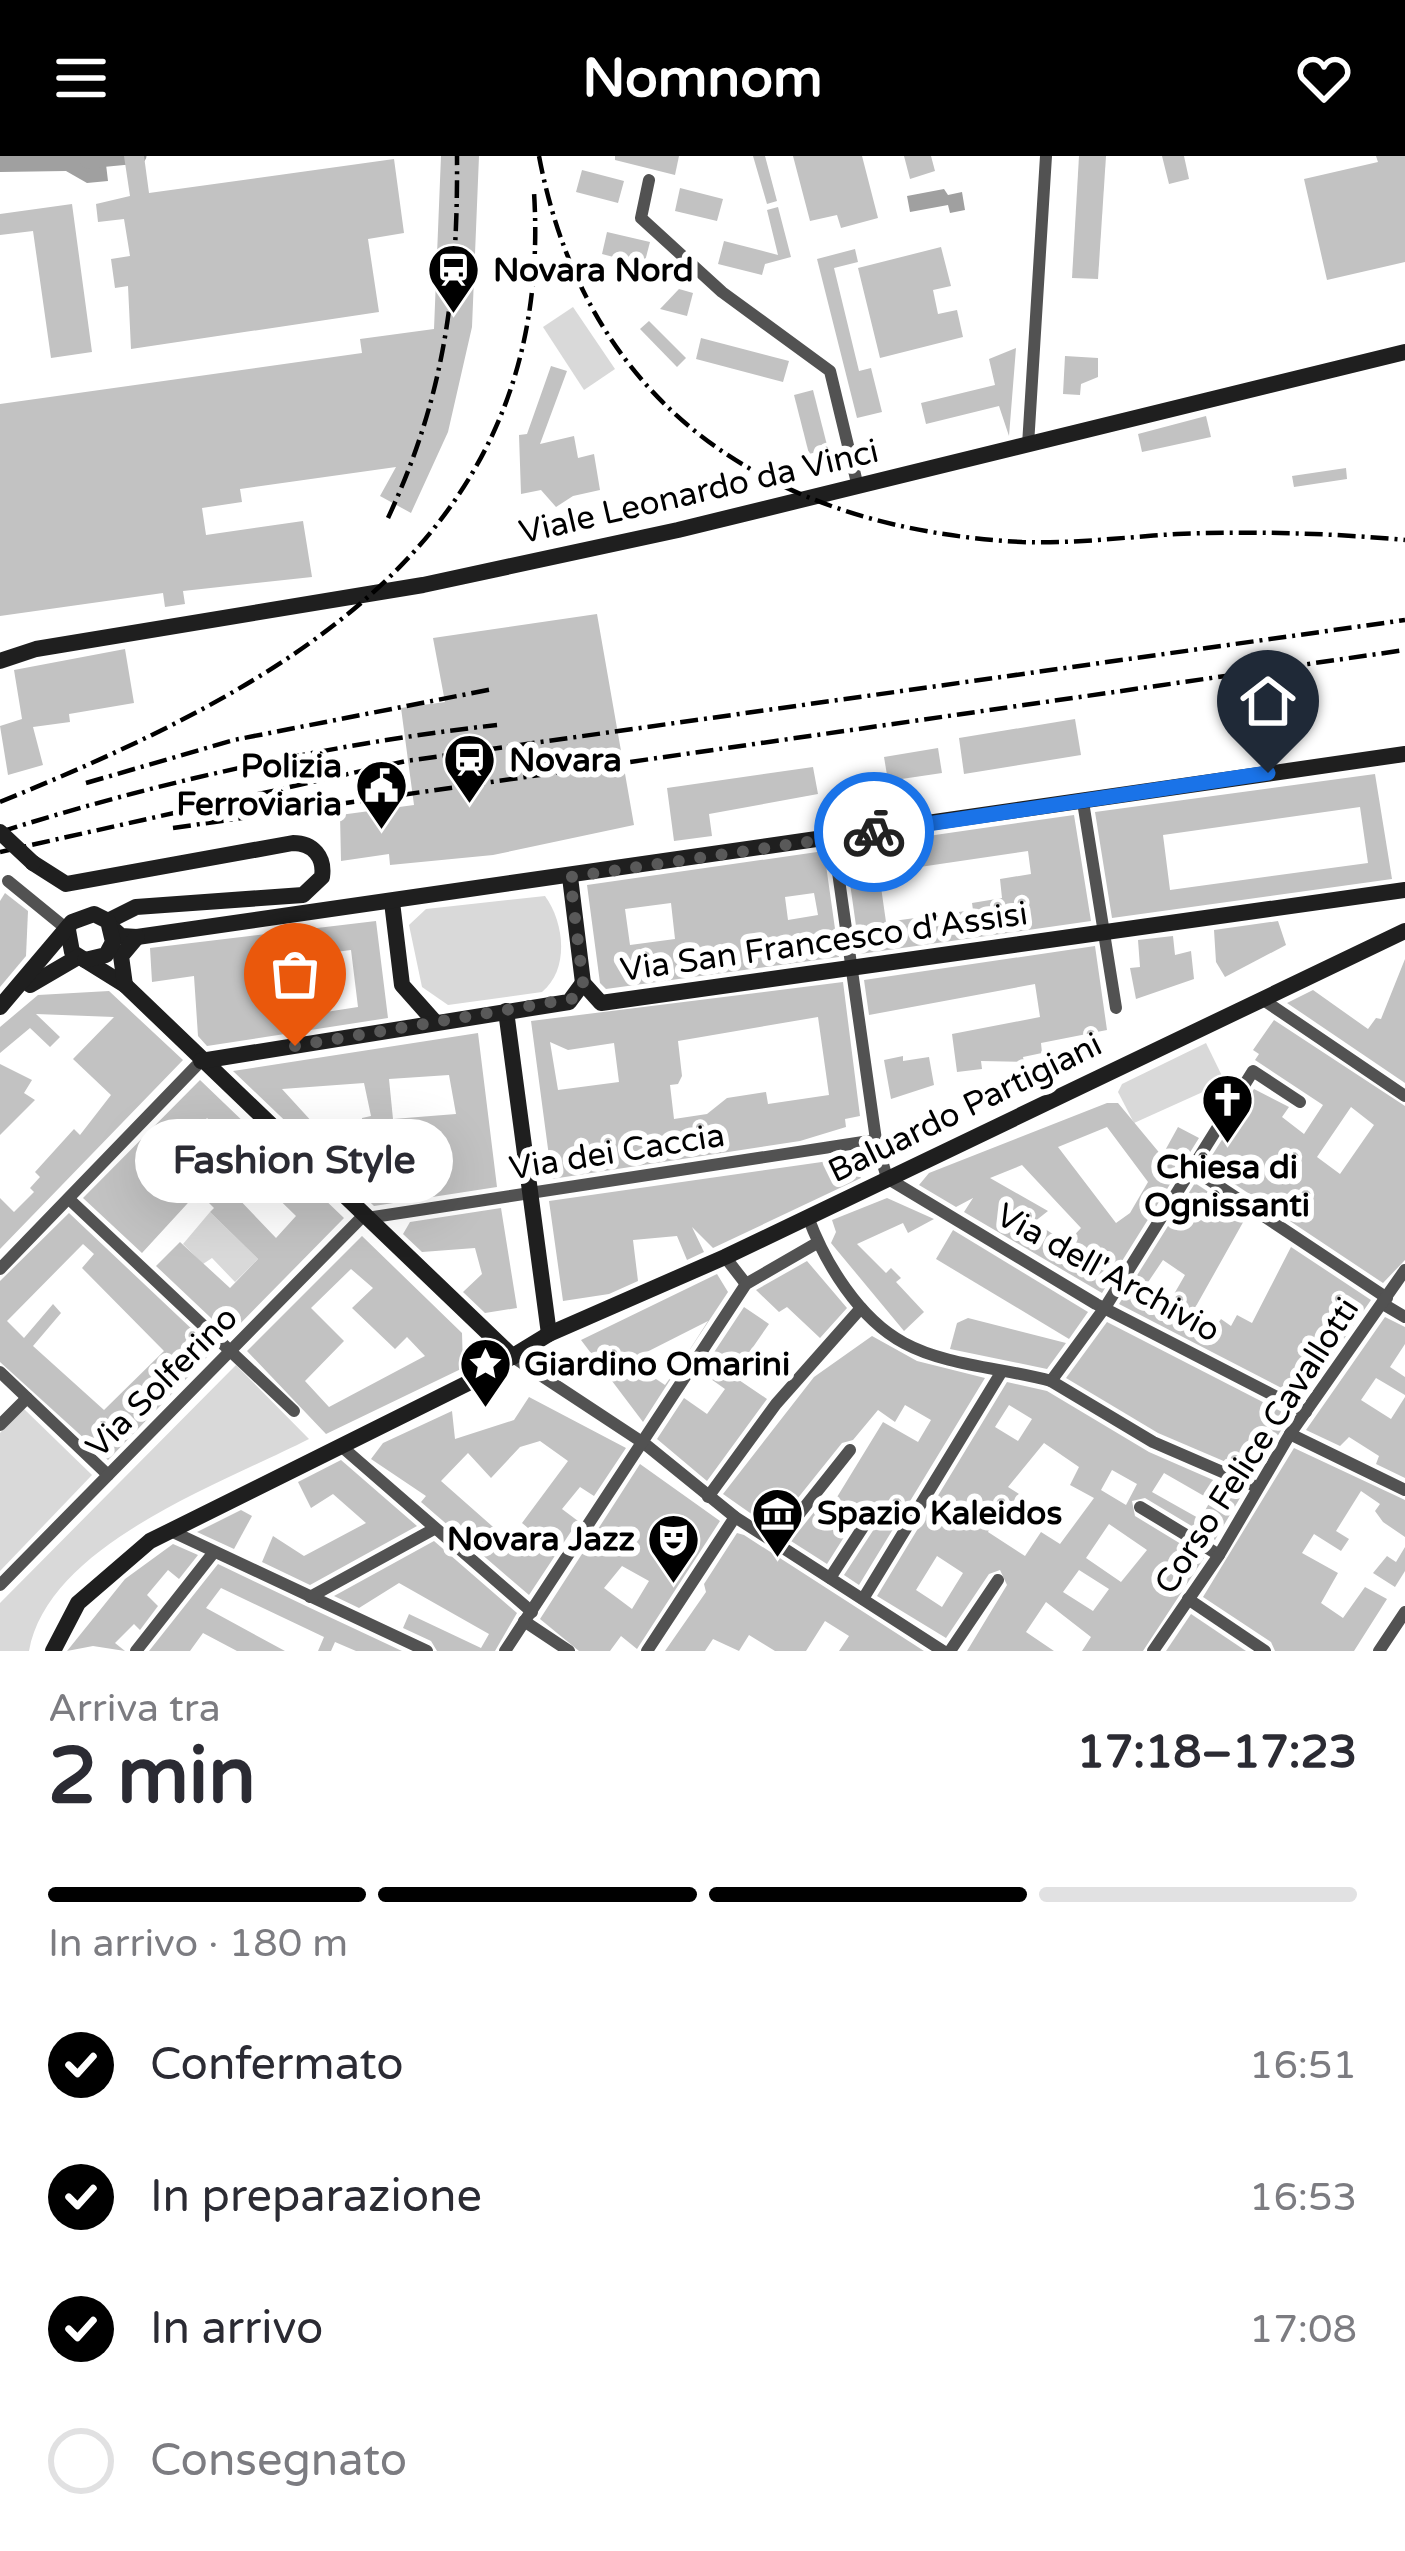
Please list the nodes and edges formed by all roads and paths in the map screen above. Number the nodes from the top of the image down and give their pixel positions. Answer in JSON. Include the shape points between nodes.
{"nodes":[{"id":1,"x":1046,"y":156,"type":"edge"},
{"id":2,"x":650,"y":180,"type":"dead end"},
{"id":3,"x":1405,"y":352,"type":"edge"},
{"id":4,"x":1028,"y":445,"type":"junction"},
{"id":5,"x":858,"y":487,"type":"junction"},
{"id":6,"x":0,"y":661,"type":"edge"},
{"id":7,"x":1405,"y":754,"type":"edge"},
{"id":8,"x":1083,"y":802,"type":"junction"},
{"id":9,"x":0,"y":832,"type":"edge"},
{"id":10,"x":833,"y":837,"type":"junction"},
{"id":11,"x":570,"y":877,"type":"junction"},
{"id":12,"x":8,"y":880,"type":"dead end"},
{"id":13,"x":1405,"y":890,"type":"edge"},
{"id":14,"x":392,"y":902,"type":"junction"},
{"id":15,"x":110,"y":924,"type":"junction"},
{"id":16,"x":68,"y":930,"type":"junction"},
{"id":17,"x":1405,"y":931,"type":"edge"},
{"id":18,"x":1102,"y":934,"type":"junction"},
{"id":19,"x":137,"y":937,"type":"junction"},
{"id":20,"x":81,"y":959,"type":"junction"},
{"id":21,"x":852,"y":968,"type":"junction"},
{"id":22,"x":583,"y":983,"type":"junction"},
{"id":23,"x":125,"y":985,"type":"junction"},
{"id":24,"x":19,"y":991,"type":"junction"},
{"id":25,"x":1262,"y":999,"type":"junction"},
{"id":26,"x":0,"y":1007,"type":"edge"},
{"id":27,"x":1116,"y":1009,"type":"dead end"},
{"id":28,"x":506,"y":1011,"type":"junction"},
{"id":29,"x":435,"y":1022,"type":"junction"},
{"id":30,"x":201,"y":1061,"type":"junction"},
{"id":31,"x":1405,"y":1096,"type":"edge"},
{"id":32,"x":1300,"y":1102,"type":"dead end"},
{"id":33,"x":876,"y":1140,"type":"junction"},
{"id":34,"x":1190,"y":1167,"type":"junction"},
{"id":35,"x":887,"y":1178,"type":"junction"},
{"id":36,"x":531,"y":1192,"type":"junction"},
{"id":37,"x":70,"y":1200,"type":"junction"},
{"id":38,"x":808,"y":1216,"type":"junction"},
{"id":39,"x":364,"y":1217,"type":"junction"},
{"id":40,"x":818,"y":1243,"type":"junction"},
{"id":41,"x":724,"y":1257,"type":"junction"},
{"id":42,"x":0,"y":1269,"type":"edge"},
{"id":43,"x":1405,"y":1270,"type":"edge"},
{"id":44,"x":746,"y":1284,"type":"junction"},
{"id":45,"x":1385,"y":1301,"type":"junction"},
{"id":46,"x":1106,"y":1306,"type":"junction"},
{"id":47,"x":861,"y":1308,"type":"junction"},
{"id":48,"x":1405,"y":1317,"type":"edge"},
{"id":49,"x":549,"y":1334,"type":"junction"},
{"id":50,"x":231,"y":1351,"type":"junction"},
{"id":51,"x":513,"y":1357,"type":"junction"},
{"id":52,"x":1002,"y":1371,"type":"junction"},
{"id":53,"x":0,"y":1372,"type":"edge"},
{"id":54,"x":1051,"y":1381,"type":"junction"},
{"id":55,"x":27,"y":1398,"type":"junction"},
{"id":56,"x":294,"y":1411,"type":"dead end"},
{"id":57,"x":1306,"y":1412,"type":"junction"},
{"id":58,"x":0,"y":1425,"type":"edge"},
{"id":59,"x":1290,"y":1434,"type":"junction"},
{"id":60,"x":646,"y":1444,"type":"junction"},
{"id":61,"x":344,"y":1450,"type":"junction"},
{"id":62,"x":850,"y":1450,"type":"dead end"},
{"id":63,"x":109,"y":1475,"type":"junction"},
{"id":64,"x":1257,"y":1487,"type":"junction"},
{"id":65,"x":1405,"y":1490,"type":"edge"},
{"id":66,"x":708,"y":1497,"type":"junction"},
{"id":67,"x":1140,"y":1507,"type":"dead end"},
{"id":68,"x":733,"y":1520,"type":"junction"},
{"id":69,"x":867,"y":1521,"type":"dead end"},
{"id":70,"x":434,"y":1528,"type":"junction"},
{"id":71,"x":171,"y":1531,"type":"junction"},
{"id":72,"x":776,"y":1544,"type":"junction"},
{"id":73,"x":214,"y":1552,"type":"junction"},
{"id":74,"x":1219,"y":1555,"type":"junction"},
{"id":75,"x":830,"y":1579,"type":"junction"},
{"id":76,"x":998,"y":1580,"type":"dead end"},
{"id":77,"x":0,"y":1585,"type":"edge"},
{"id":78,"x":310,"y":1597,"type":"junction"},
{"id":79,"x":862,"y":1599,"type":"junction"},
{"id":80,"x":1189,"y":1599,"type":"junction"},
{"id":81,"x":1405,"y":1612,"type":"edge"},
{"id":82,"x":528,"y":1616,"type":"junction"},
{"id":83,"x":53,"y":1651,"type":"edge"},
{"id":84,"x":136,"y":1651,"type":"edge"},
{"id":85,"x":428,"y":1651,"type":"edge"},
{"id":86,"x":505,"y":1651,"type":"edge"},
{"id":87,"x":569,"y":1651,"type":"edge"},
{"id":88,"x":647,"y":1651,"type":"edge"},
{"id":89,"x":947,"y":1651,"type":"edge"},
{"id":90,"x":1153,"y":1651,"type":"edge"},
{"id":91,"x":1265,"y":1651,"type":"edge"},
{"id":92,"x":1379,"y":1651,"type":"edge"}],
"edges":[{"from":1,"to":4,"type":"street"},
{"from":2,"to":5,"type":"street","via":[[641,218],[722,292],[830,371]]},
{"from":3,"to":4,"type":"street","name":"Viale Leonardo da Vinci"},
{"from":4,"to":5,"type":"street","name":"Viale Leonardo da Vinci"},
{"from":5,"to":6,"type":"street","name":"Viale Leonardo da Vinci","via":[[423,585]]},
{"from":7,"to":8,"type":"street"},
{"from":8,"to":10,"type":"street"},
{"from":8,"to":18,"type":"street"},
{"from":9,"to":15,"type":"street","bridge":true,"via":[[66,884],[292,843],[310,846],[321,860],[322,877],[304,895],[136,907]]},
{"from":10,"to":11,"type":"street"},
{"from":10,"to":21,"type":"street"},
{"from":11,"to":14,"type":"street"},
{"from":11,"to":22,"type":"street"},
{"from":12,"to":16,"type":"street"},
{"from":13,"to":18,"type":"street","name":"Via San Francesco d'Assisi"},
{"from":14,"to":19,"type":"street"},
{"from":14,"to":29,"type":"street","via":[[403,985]]},
{"from":15,"to":16,"type":"street","via":[[86,914]]},
{"from":15,"to":19,"type":"street","via":[[121,936]]},
{"from":15,"to":20,"type":"street","via":[[110,949]]},
{"from":16,"to":20,"type":"street","via":[[68,945]]},
{"from":16,"to":24,"type":"street"},
{"from":17,"to":25,"type":"street","name":"Baluardo Partigiani"},
{"from":18,"to":21,"type":"street","name":"Via San Francesco d'Assisi"},
{"from":18,"to":27,"type":"street"},
{"from":19,"to":23,"type":"street","via":[[121,956]]},
{"from":20,"to":23,"type":"street"},
{"from":20,"to":24,"type":"street"},
{"from":21,"to":22,"type":"street","name":"Via San Francesco d'Assisi","via":[[601,1003]]},
{"from":21,"to":33,"type":"street"},
{"from":22,"to":28,"type":"street","name":"Via San Francesco d'Assisi","via":[[568,1002]]},
{"from":23,"to":30,"type":"street"},
{"from":24,"to":26,"type":"street"},
{"from":25,"to":31,"type":"street"},
{"from":25,"to":35,"type":"street","name":"Baluardo Partigiani"},
{"from":28,"to":29,"type":"street","name":"Via San Francesco d'Assisi"},
{"from":28,"to":36,"type":"street"},
{"from":29,"to":30,"type":"street","name":"Via San Francesco d'Assisi"},
{"from":30,"to":37,"type":"street"},
{"from":30,"to":39,"type":"street"},
{"from":32,"to":34,"type":"street","via":[[1253,1071]]},
{"from":33,"to":35,"type":"street"},
{"from":33,"to":36,"type":"street","name":"Via dei Caccia"},
{"from":34,"to":45,"type":"street"},
{"from":34,"to":46,"type":"street"},
{"from":35,"to":38,"type":"street","name":"Baluardo Partigiani"},
{"from":35,"to":46,"type":"street","name":"Via dell'Archivio"},
{"from":36,"to":39,"type":"street","name":"Via dei Caccia"},
{"from":36,"to":49,"type":"street"},
{"from":37,"to":42,"type":"street"},
{"from":37,"to":50,"type":"street"},
{"from":38,"to":40,"type":"street"},
{"from":38,"to":41,"type":"street","name":"Baluardo Partigiani"},
{"from":39,"to":50,"type":"street","name":"Via Solferino"},
{"from":39,"to":51,"type":"street"},
{"from":40,"to":44,"type":"street"},
{"from":40,"to":47,"type":"street"},
{"from":41,"to":44,"type":"street"},
{"from":41,"to":49,"type":"street","name":"Baluardo Partigiani"},
{"from":43,"to":45,"type":"street","name":"Corso Felice Cavallotti"},
{"from":44,"to":60,"type":"street"},
{"from":45,"to":48,"type":"street"},
{"from":45,"to":57,"type":"street","name":"Corso Felice Cavallotti"},
{"from":46,"to":54,"type":"street"},
{"from":46,"to":57,"type":"street","name":"Via dell'Archivio"},
{"from":47,"to":52,"type":"street","via":[[904,1344]]},
{"from":47,"to":66,"type":"street"},
{"from":49,"to":51,"type":"street","name":"Baluardo Partigiani"},
{"from":50,"to":56,"type":"street"},
{"from":50,"to":63,"type":"street","name":"Via Solferino"},
{"from":51,"to":60,"type":"street"},
{"from":51,"to":61,"type":"street","name":"Baluardo Partigiani"},
{"from":52,"to":54,"type":"street"},
{"from":52,"to":79,"type":"street"},
{"from":53,"to":55,"type":"street"},
{"from":54,"to":64,"type":"street","via":[[1153,1442]]},
{"from":55,"to":58,"type":"street"},
{"from":55,"to":63,"type":"street"},
{"from":57,"to":59,"type":"street","name":"Corso Felice Cavallotti"},
{"from":59,"to":64,"type":"street","name":"Corso Felice Cavallotti"},
{"from":59,"to":65,"type":"street"},
{"from":60,"to":66,"type":"street"},
{"from":60,"to":82,"type":"street"},
{"from":61,"to":70,"type":"street"},
{"from":61,"to":71,"type":"street","name":"Baluardo Partigiani"},
{"from":62,"to":72,"type":"street"},
{"from":63,"to":77,"type":"street","name":"Via Solferino"},
{"from":64,"to":74,"type":"street","name":"Corso Felice Cavallotti"},
{"from":66,"to":68,"type":"street"},
{"from":67,"to":74,"type":"street"},
{"from":68,"to":72,"type":"street"},
{"from":68,"to":88,"type":"street"},
{"from":69,"to":75,"type":"street"},
{"from":70,"to":78,"type":"street"},
{"from":70,"to":82,"type":"street"},
{"from":71,"to":73,"type":"street"},
{"from":71,"to":83,"type":"street","name":"Baluardo Partigiani","via":[[78,1603]]},
{"from":72,"to":75,"type":"street"},
{"from":73,"to":78,"type":"street"},
{"from":73,"to":84,"type":"street"},
{"from":74,"to":80,"type":"street","name":"Corso Felice Cavallotti"},
{"from":75,"to":79,"type":"street"},
{"from":76,"to":89,"type":"street"},
{"from":78,"to":85,"type":"street"},
{"from":79,"to":89,"type":"street"},
{"from":80,"to":90,"type":"street","name":"Corso Felice Cavallotti"},
{"from":80,"to":91,"type":"street"},
{"from":81,"to":92,"type":"street"},
{"from":82,"to":86,"type":"street"},
{"from":82,"to":87,"type":"street"}]}
